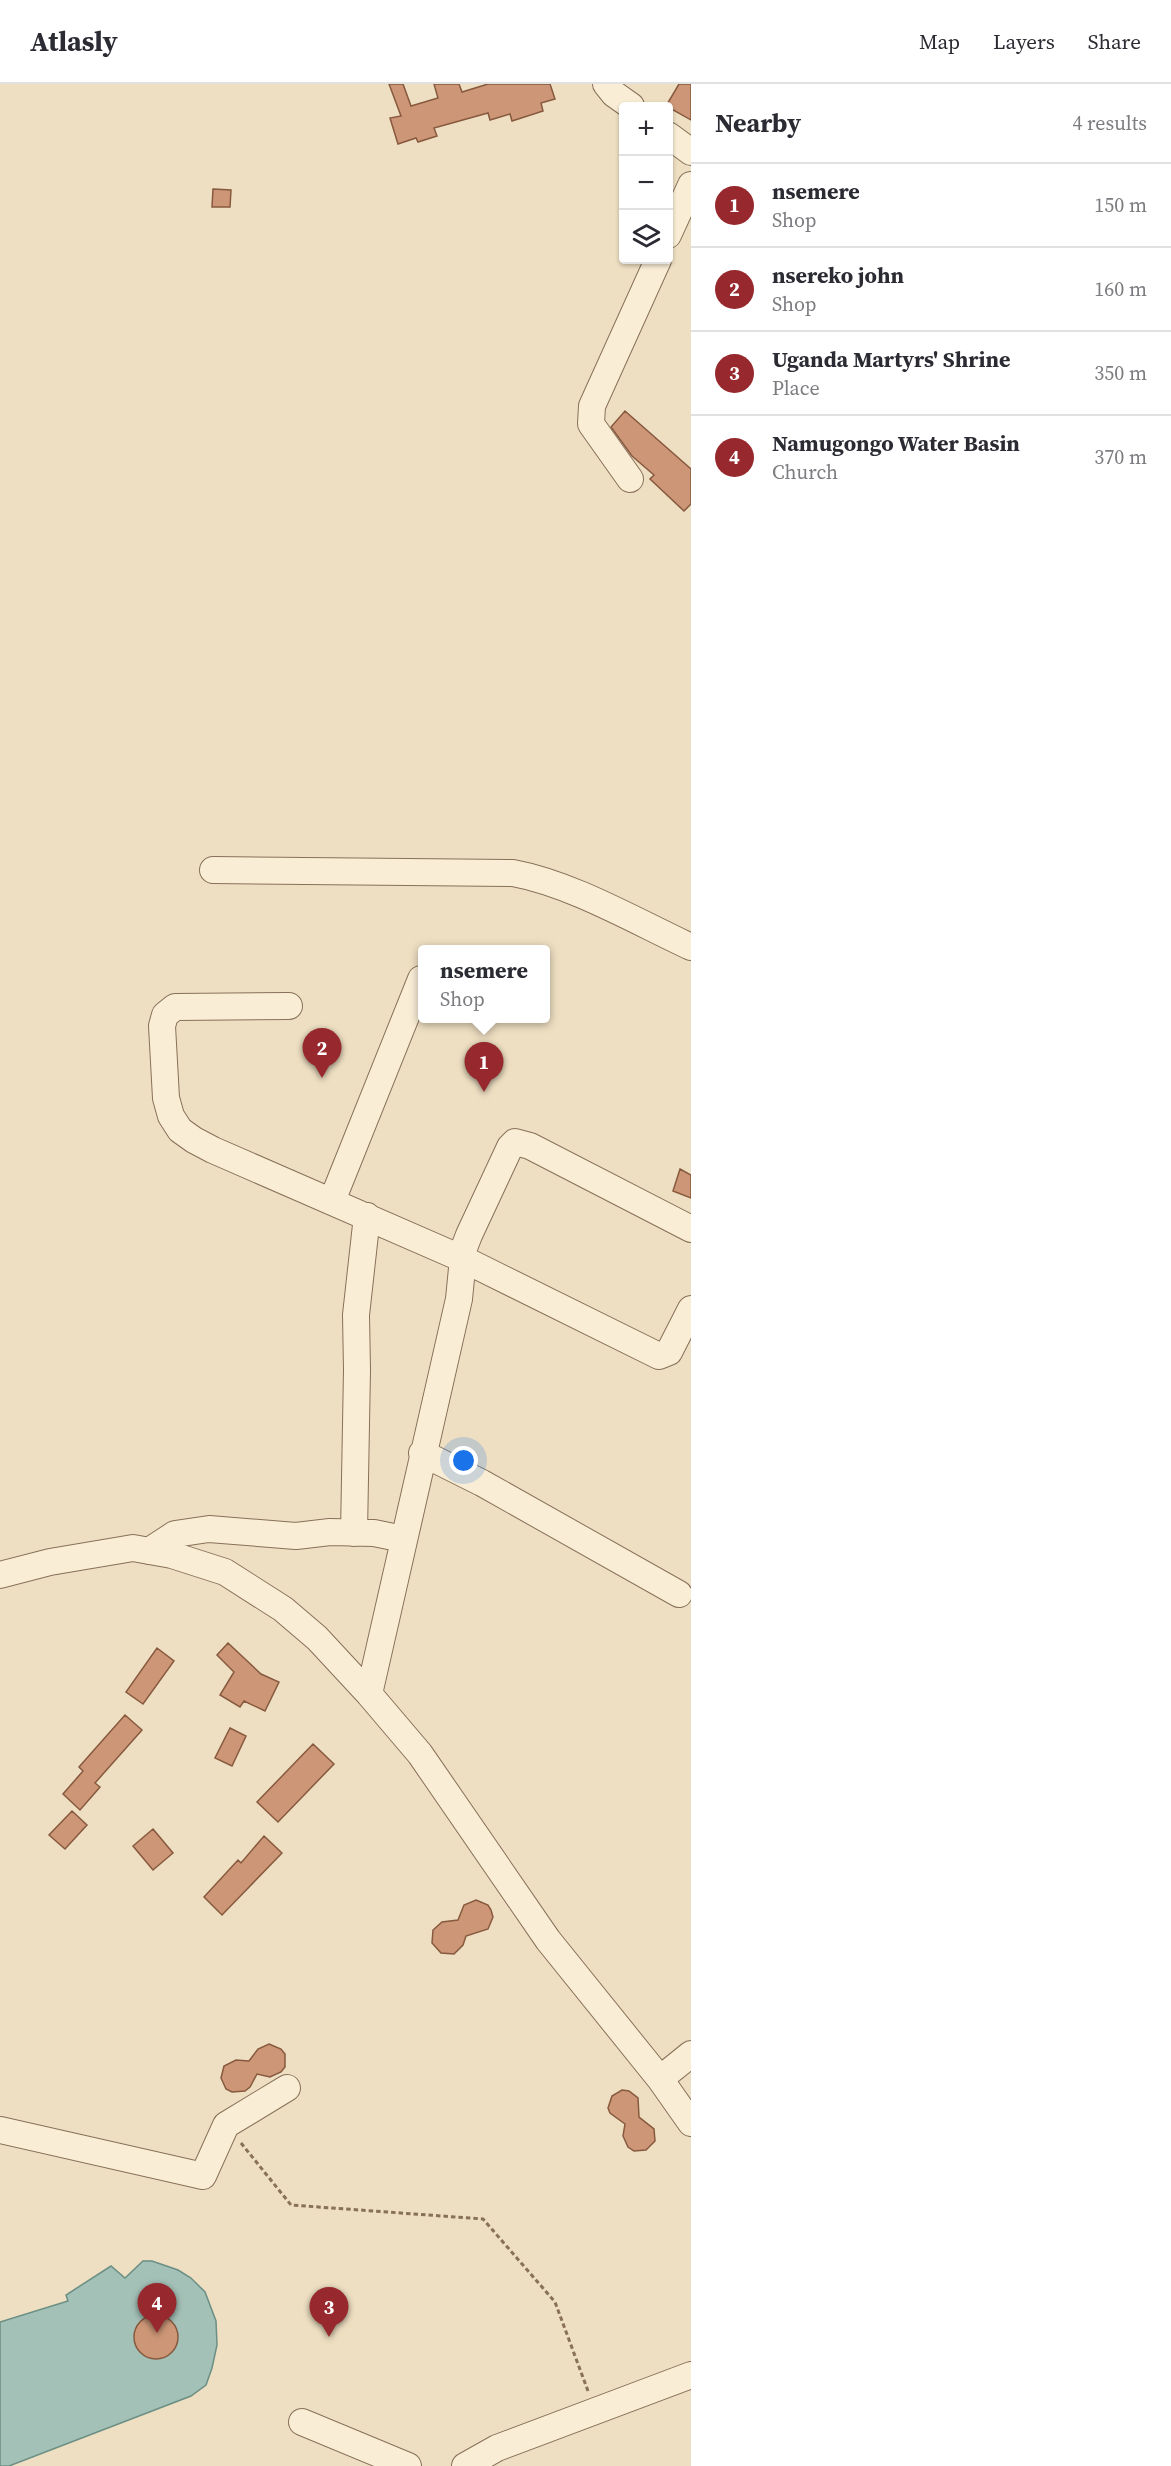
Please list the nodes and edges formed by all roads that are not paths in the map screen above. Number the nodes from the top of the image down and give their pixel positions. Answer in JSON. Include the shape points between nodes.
{"nodes":[{"id":1,"x":606,"y":84,"type":"edge"},
{"id":2,"x":626,"y":102,"type":"edge"},
{"id":3,"x":673,"y":138,"type":"edge"},
{"id":4,"x":691,"y":152,"type":"edge"},
{"id":5,"x":691,"y":185,"type":"edge"},
{"id":6,"x":673,"y":226,"type":"edge"},
{"id":7,"x":656,"y":264,"type":"edge"},
{"id":8,"x":630,"y":479,"type":"dead end"},
{"id":9,"x":213,"y":870,"type":"dead end"},
{"id":10,"x":691,"y":947,"type":"edge"},
{"id":11,"x":418,"y":986,"type":"edge"},
{"id":12,"x":289,"y":1006,"type":"dead end"},
{"id":13,"x":332,"y":1201,"type":"junction"},
{"id":14,"x":367,"y":1216,"type":"junction"},
{"id":15,"x":691,"y":1229,"type":"edge"},
{"id":16,"x":463,"y":1258,"type":"junction"},
{"id":17,"x":691,"y":1308,"type":"edge"},
{"id":18,"x":422,"y":1453,"type":"junction"},
{"id":19,"x":354,"y":1533,"type":"junction"},
{"id":20,"x":403,"y":1539,"type":"junction"},
{"id":21,"x":149,"y":1551,"type":"junction"},
{"id":22,"x":0,"y":1575,"type":"edge"},
{"id":23,"x":679,"y":1594,"type":"dead end"},
{"id":24,"x":369,"y":1694,"type":"junction"},
{"id":25,"x":691,"y":2054,"type":"edge"},
{"id":26,"x":660,"y":2079,"type":"junction"},
{"id":27,"x":287,"y":2088,"type":"dead end"},
{"id":28,"x":691,"y":2123,"type":"edge"},
{"id":29,"x":0,"y":2130,"type":"edge"},
{"id":30,"x":691,"y":2375,"type":"edge"},
{"id":31,"x":302,"y":2422,"type":"dead end"},
{"id":32,"x":408,"y":2466,"type":"edge"},
{"id":33,"x":465,"y":2466,"type":"edge"}],
"edges":[{"from":1,"to":2,"type":"street"},
{"from":3,"to":4,"type":"street"},
{"from":5,"to":6,"type":"street"},
{"from":7,"to":8,"type":"street","via":[[592,406],[591,424]]},
{"from":9,"to":10,"type":"street","via":[[513,873],[561,887]]},
{"from":11,"to":13,"type":"street"},
{"from":12,"to":13,"type":"street","via":[[170,1010],[162,1026],[166,1098],[180,1130],[194,1140]]},
{"from":13,"to":14,"type":"street"},
{"from":14,"to":16,"type":"street"},
{"from":14,"to":19,"type":"street","via":[[356,1315]]},
{"from":15,"to":16,"type":"street","via":[[516,1142],[510,1147],[469,1234]]},
{"from":16,"to":17,"type":"street","via":[[659,1356],[669,1352]]},
{"from":16,"to":18,"type":"street","via":[[459,1299]]},
{"from":18,"to":20,"type":"street"},
{"from":18,"to":23,"type":"street"},
{"from":19,"to":20,"type":"street"},
{"from":19,"to":21,"type":"street","via":[[296,1536],[191,1530],[165,1538]]},
{"from":20,"to":24,"type":"street"},
{"from":21,"to":22,"type":"street","via":[[120,1549]]},
{"from":21,"to":24,"type":"street","via":[[225,1572],[253,1588],[317,1638]]},
{"from":24,"to":26,"type":"street","via":[[420,1754],[548,1940]]},
{"from":25,"to":26,"type":"street"},
{"from":26,"to":28,"type":"street"},
{"from":27,"to":29,"type":"street","via":[[226,2125],[203,2176]]},
{"from":30,"to":33,"type":"street","via":[[497,2448]]},
{"from":31,"to":32,"type":"street"}]}
